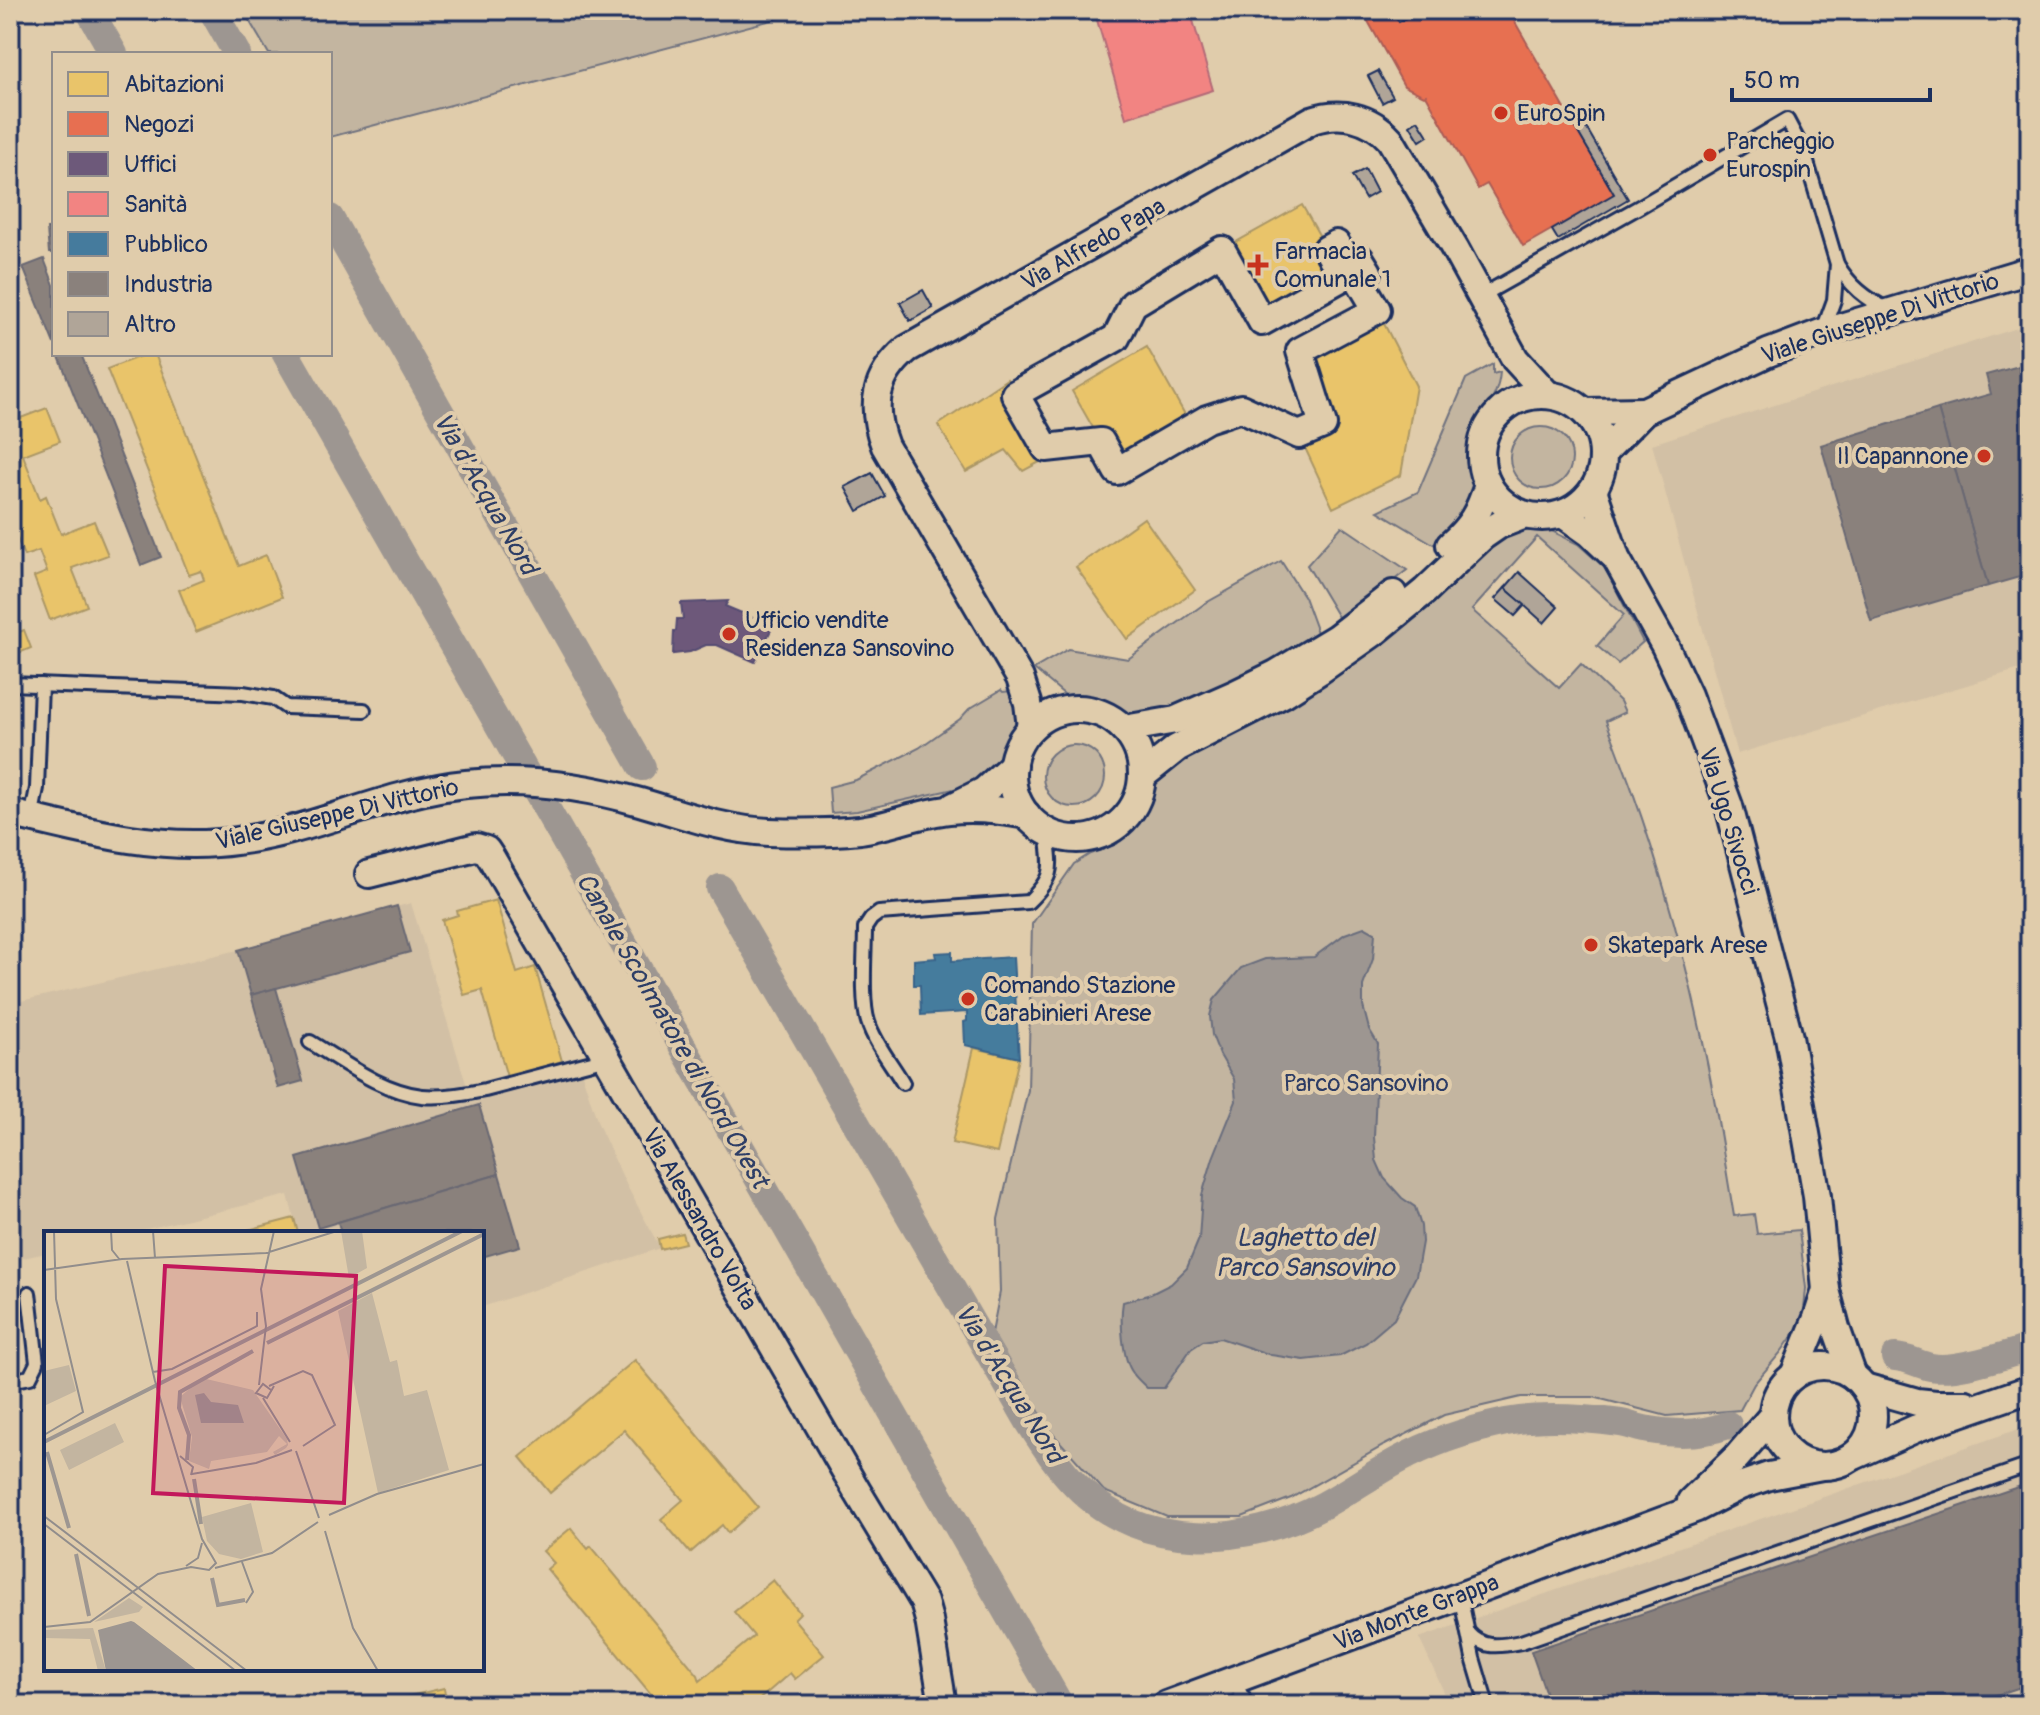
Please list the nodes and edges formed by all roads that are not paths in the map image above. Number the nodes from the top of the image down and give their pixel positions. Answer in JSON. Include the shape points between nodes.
{"nodes":[{"id":1,"x":1837,"y":264,"type":"junction"},
{"id":2,"x":2030,"y":270,"type":"edge"},
{"id":3,"x":1481,"y":296,"type":"junction"},
{"id":4,"x":1892,"y":311,"type":"junction"},
{"id":5,"x":1821,"y":333,"type":"junction"},
{"id":6,"x":1515,"y":359,"type":"junction"},
{"id":7,"x":1548,"y":395,"type":"junction"},
{"id":8,"x":1511,"y":402,"type":"junction"},
{"id":9,"x":1241,"y":408,"type":"joint"},
{"id":10,"x":1644,"y":411,"type":"junction"},
{"id":11,"x":1585,"y":412,"type":"junction"},
{"id":12,"x":1603,"y":453,"type":"junction"},
{"id":13,"x":1488,"y":485,"type":"junction"},
{"id":14,"x":1593,"y":490,"type":"junction"},
{"id":15,"x":1563,"y":514,"type":"junction"},
{"id":16,"x":1525,"y":515,"type":"junction"},
{"id":17,"x":1616,"y":558,"type":"junction"},
{"id":18,"x":1020,"y":678,"type":"junction"},
{"id":19,"x":10,"y":684,"type":"edge"},
{"id":20,"x":41,"y":685,"type":"junction"},
{"id":21,"x":364,"y":710,"type":"dead end"},
{"id":22,"x":1063,"y":710,"type":"junction"},
{"id":23,"x":1031,"y":727,"type":"junction"},
{"id":24,"x":1124,"y":729,"type":"junction"},
{"id":25,"x":1013,"y":765,"type":"junction"},
{"id":26,"x":1142,"y":776,"type":"junction"},
{"id":27,"x":947,"y":810,"type":"junction"},
{"id":28,"x":20,"y":816,"type":"edge"},
{"id":29,"x":1037,"y":823,"type":"junction"},
{"id":30,"x":369,"y":874,"type":"dead end"},
{"id":31,"x":310,"y":1042,"type":"dead end"},
{"id":32,"x":607,"y":1058,"type":"junction"},
{"id":33,"x":903,"y":1083,"type":"dead end"},
{"id":34,"x":1826,"y":1290,"type":"junction"},
{"id":35,"x":29,"y":1293,"type":"dead end"},
{"id":36,"x":41,"y":1362,"type":"edge"},
{"id":37,"x":1794,"y":1375,"type":"junction"},
{"id":38,"x":10,"y":1381,"type":"edge"},
{"id":39,"x":1858,"y":1381,"type":"junction"},
{"id":40,"x":2030,"y":1389,"type":"edge"},
{"id":41,"x":1985,"y":1404,"type":"junction"},
{"id":42,"x":1773,"y":1415,"type":"junction"},
{"id":43,"x":1852,"y":1457,"type":"junction"},
{"id":44,"x":2030,"y":1465,"type":"edge"},
{"id":45,"x":1822,"y":1466,"type":"junction"},
{"id":46,"x":1665,"y":1518,"type":"junction"},
{"id":47,"x":1460,"y":1595,"type":"junction"},
{"id":48,"x":1468,"y":1632,"type":"junction"},
{"id":49,"x":1233,"y":1680,"type":"junction"},
{"id":50,"x":943,"y":1705,"type":"edge"},
{"id":51,"x":1166,"y":1705,"type":"edge"},
{"id":52,"x":1247,"y":1705,"type":"edge"},
{"id":53,"x":1487,"y":1705,"type":"edge"}],
"edges":[{"from":1,"to":3,"type":"lane","via":[[1804,152],[1787,120]]},
{"from":1,"to":4,"type":"lane","via":[[1857,291]]},
{"from":1,"to":5,"type":"lane","via":[[1834,300]]},
{"from":2,"to":4,"type":"street","name":"Viale Giuseppe Di Vittorio"},
{"from":3,"to":6,"type":"street","name":"Via Alfredo Papa"},
{"from":3,"to":18,"type":"street","name":"Via Alfredo Papa","via":[[1390,139],[1362,119],[1329,116],[1282,136],[907,349],[880,383],[878,427]]},
{"from":4,"to":5,"type":"street","name":"Viale Giuseppe Di Vittorio"},
{"from":5,"to":10,"type":"street","name":"Viale Giuseppe Di Vittorio"},
{"from":6,"to":7,"type":"street","name":"Via Alfredo Papa"},
{"from":6,"to":8,"type":"street"},
{"from":7,"to":8,"type":"street"},
{"from":7,"to":11,"type":"street","via":[[1573,402]]},
{"from":8,"to":13,"type":"street","via":[[1487,429],[1481,448]]},
{"from":9,"to":9,"type":"street","via":[[1299,435],[1323,425],[1300,351],[1377,310],[1361,283],[1368,272],[1360,259],[1348,265],[1336,244],[1327,249],[1343,277],[1262,322],[1222,250],[1133,304],[1116,338],[1015,394],[1046,448],[1101,442],[1117,471],[1207,419]]},
{"from":10,"to":11,"type":"street","name":"Viale Giuseppe Di Vittorio"},
{"from":10,"to":12,"type":"street","name":"Viale Giuseppe Di Vittorio"},
{"from":11,"to":12,"type":"street","via":[[1595,424]]},
{"from":12,"to":14,"type":"street"},
{"from":13,"to":16,"type":"street"},
{"from":13,"to":24,"type":"street","via":[[1464,532],[1336,638],[1206,708],[1176,720]]},
{"from":14,"to":15,"type":"street"},
{"from":14,"to":17,"type":"street","name":"Via Ugo Sivocci"},
{"from":15,"to":16,"type":"street"},
{"from":15,"to":17,"type":"street","name":"Via Ugo Sivocci"},
{"from":16,"to":26,"type":"street","via":[[1483,536],[1425,591],[1332,662],[1283,694],[1177,748]]},
{"from":17,"to":34,"type":"street","name":"Via Ugo Sivocci","via":[[1683,683],[1729,806],[1789,1037],[1817,1196]]},
{"from":18,"to":22,"type":"street","name":"Via Alfredo Papa"},
{"from":18,"to":23,"type":"street","name":"Via Alfredo Papa"},
{"from":19,"to":20,"type":"lane"},
{"from":20,"to":21,"type":"lane","via":[[243,693],[273,698],[286,707]]},
{"from":20,"to":28,"type":"lane","via":[[37,788]]},
{"from":22,"to":23,"type":"street"},
{"from":22,"to":24,"type":"street","via":[[1106,715]]},
{"from":23,"to":25,"type":"street"},
{"from":24,"to":26,"type":"street","via":[[1134,743]]},
{"from":25,"to":27,"type":"street","name":"Viale Giuseppe Di Vittorio","via":[[984,791]]},
{"from":25,"to":29,"type":"street","via":[[1018,800]]},
{"from":26,"to":29,"type":"street","via":[[1133,807],[1110,830],[1078,839]]},
{"from":27,"to":28,"type":"street","name":"Viale Giuseppe Di Vittorio","via":[[862,830],[766,832],[702,821],[567,785],[468,784],[430,789],[268,835],[201,845],[158,843]]},
{"from":27,"to":29,"type":"street","name":"Viale Giuseppe Di Vittorio","via":[[992,809]]},
{"from":29,"to":33,"type":"lane","via":[[1051,869],[1044,887],[1028,902],[879,913],[865,928],[868,1020]]},
{"from":30,"to":32,"type":"street","name":"Via Alessandro Volta","via":[[476,847],[486,850]]},
{"from":31,"to":32,"type":"lane","via":[[383,1085],[423,1096],[485,1090]]},
{"from":32,"to":50,"type":"street","name":"Via Alessandro Volta","via":[[924,1602]]},
{"from":34,"to":37,"type":"street","name":"Via Ugo Sivocci"},
{"from":34,"to":39,"type":"street","name":"Via Ugo Sivocci"},
{"from":35,"to":36,"type":"lane"},
{"from":36,"to":38,"type":"lane","via":[[30,1377]]},
{"from":37,"to":39,"type":"street","via":[[1823,1365]]},
{"from":37,"to":42,"type":"street","via":[[1779,1392]]},
{"from":39,"to":41,"type":"street","via":[[1917,1402]]},
{"from":39,"to":43,"type":"street","via":[[1871,1401],[1873,1417],[1863,1446]]},
{"from":40,"to":41,"type":"street"},
{"from":41,"to":43,"type":"street"},
{"from":42,"to":45,"type":"street","via":[[1782,1445],[1806,1463]]},
{"from":42,"to":46,"type":"street","name":"Via Monte Grappa","via":[[1714,1480]]},
{"from":43,"to":45,"type":"street"},
{"from":44,"to":48,"type":"lane","via":[[1521,1642],[1485,1645]]},
{"from":45,"to":46,"type":"street","name":"Via Monte Grappa","via":[[1769,1476]]},
{"from":46,"to":47,"type":"street","name":"Via Monte Grappa"},
{"from":47,"to":48,"type":"lane"},
{"from":47,"to":49,"type":"street","name":"Via Monte Grappa"},
{"from":48,"to":53,"type":"lane"},
{"from":49,"to":51,"type":"street","name":"Via Monte Grappa"},
{"from":49,"to":52,"type":"lane"}]}
